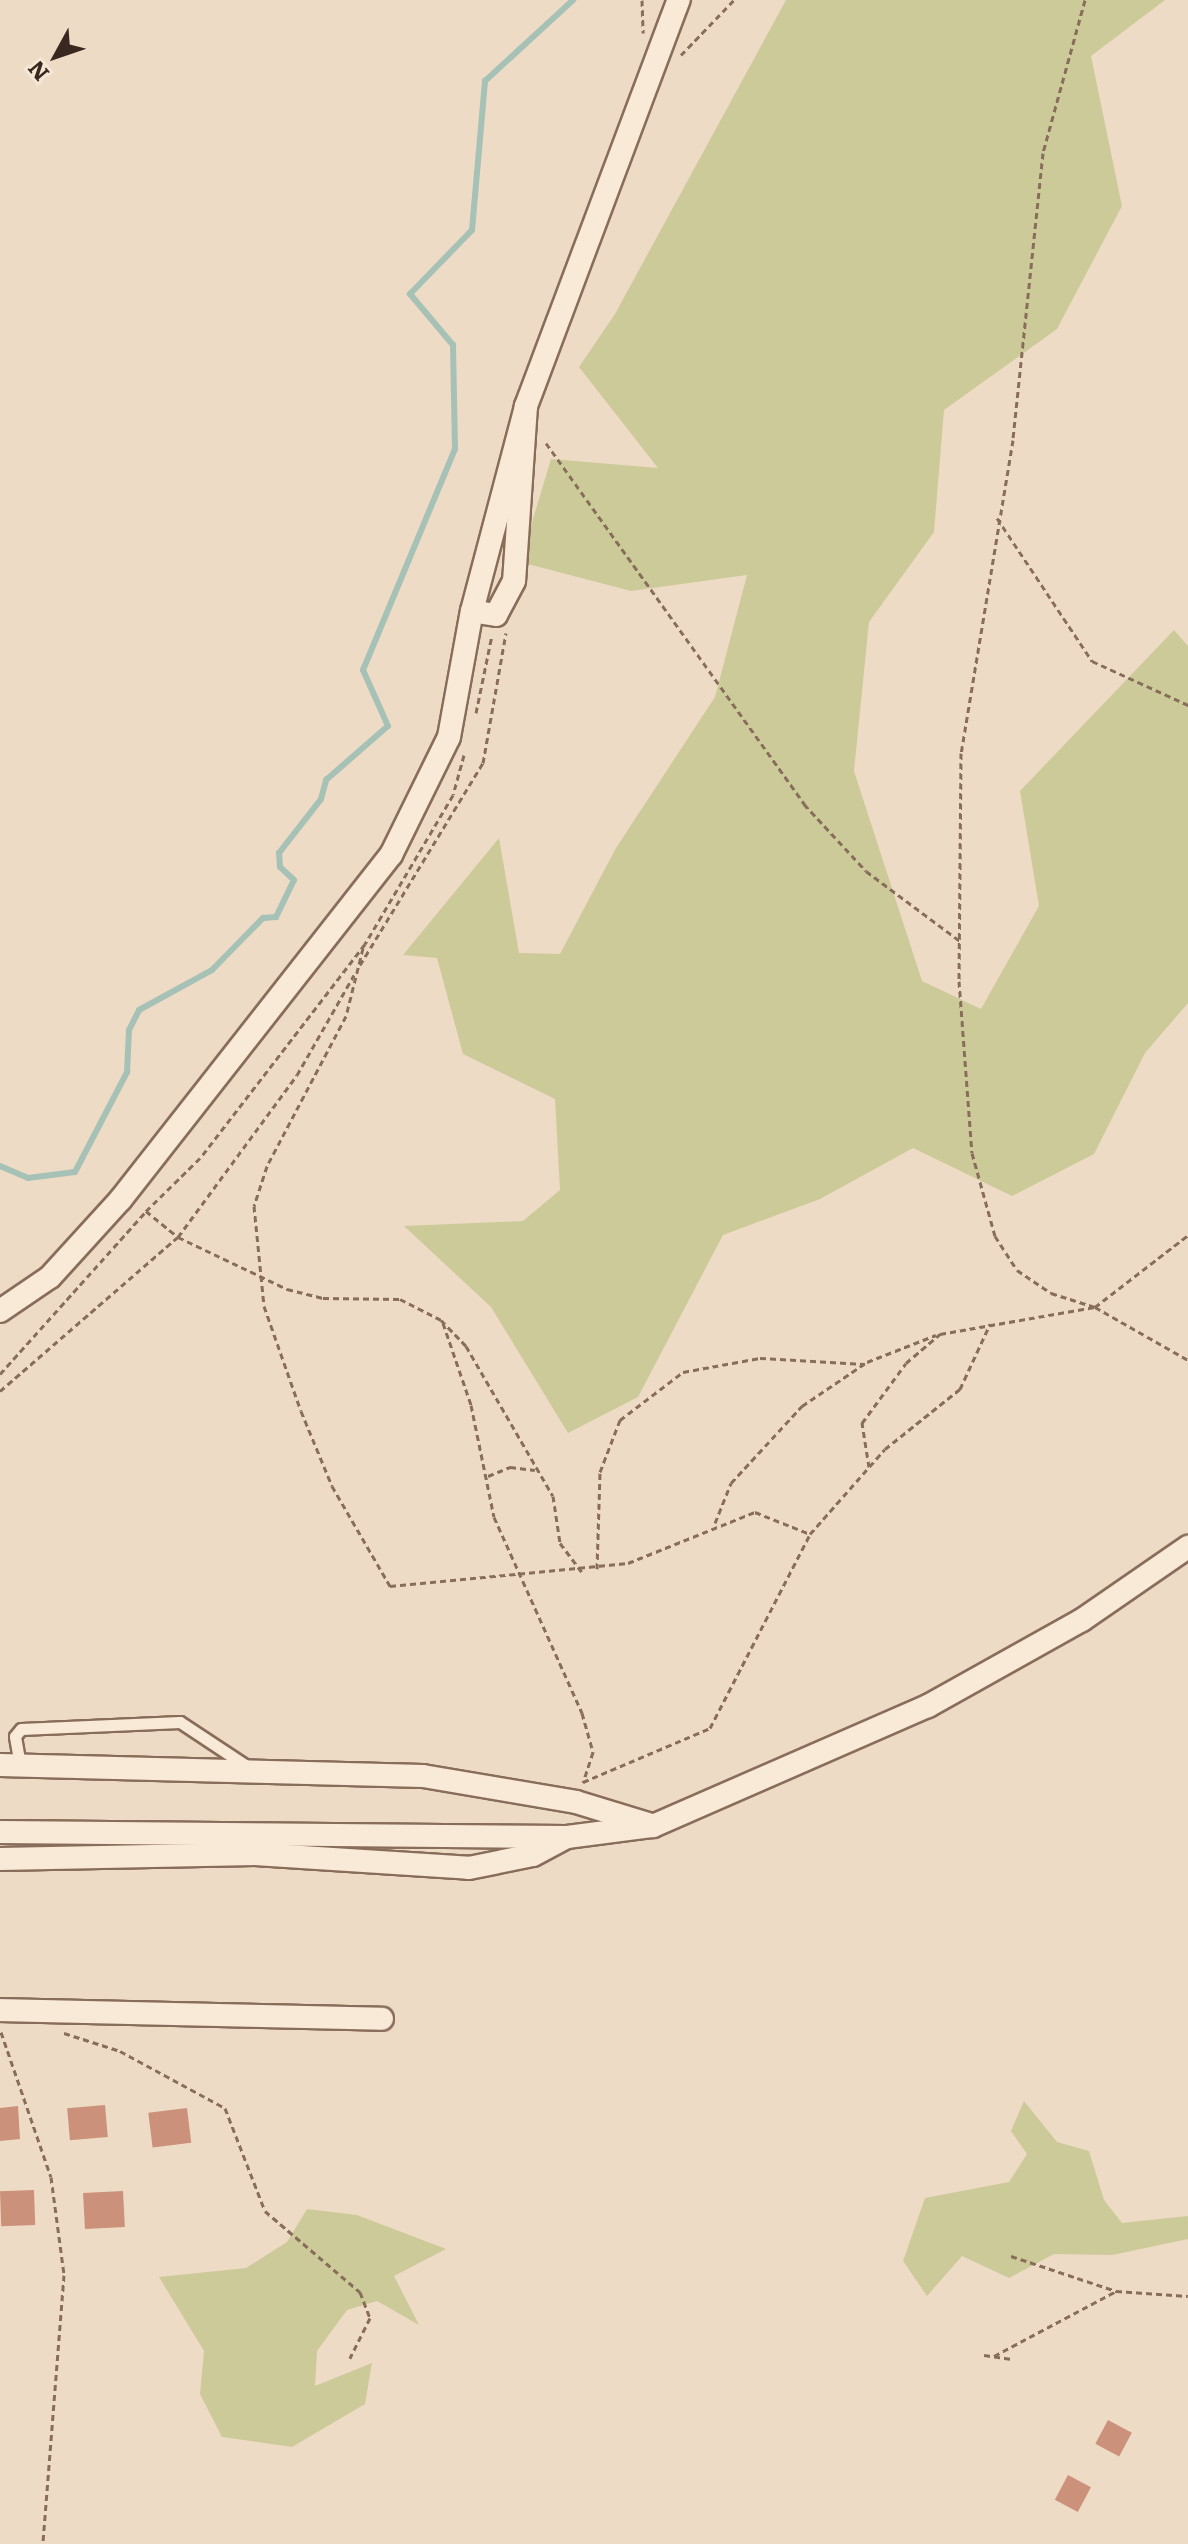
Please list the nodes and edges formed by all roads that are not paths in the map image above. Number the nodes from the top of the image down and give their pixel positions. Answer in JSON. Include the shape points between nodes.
{"nodes":[{"id":1,"x":679,"y":0,"type":"edge"},
{"id":2,"x":526,"y":406,"type":"junction"},
{"id":3,"x":472,"y":611,"type":"junction"},
{"id":4,"x":0,"y":1311,"type":"edge"},
{"id":5,"x":1188,"y":1547,"type":"edge"},
{"id":6,"x":10,"y":1765,"type":"edge"},
{"id":7,"x":254,"y":1771,"type":"junction"},
{"id":8,"x":653,"y":1826,"type":"junction"},
{"id":9,"x":0,"y":1832,"type":"edge"},
{"id":10,"x":567,"y":1837,"type":"junction"},
{"id":11,"x":0,"y":1859,"type":"edge"},
{"id":12,"x":0,"y":2010,"type":"edge"},
{"id":13,"x":382,"y":2019,"type":"dead end"}],
"edges":[{"from":1,"to":2,"type":"street"},
{"from":2,"to":3,"type":"street"},
{"from":2,"to":3,"type":"street","via":[[514,581],[501,621]]},
{"from":3,"to":4,"type":"street","via":[[449,737],[391,855],[121,1199],[50,1277]]},
{"from":5,"to":8,"type":"street","via":[[1082,1620],[928,1706]]},
{"from":6,"to":7,"type":"street"},
{"from":6,"to":7,"type":"lane","via":[[21,1729],[180,1722]]},
{"from":7,"to":8,"type":"street","via":[[423,1776],[579,1792]]},
{"from":8,"to":10,"type":"street"},
{"from":9,"to":10,"type":"street"},
{"from":10,"to":11,"type":"street","via":[[533,1855],[469,1868],[255,1854]]},
{"from":12,"to":13,"type":"street"}]}
